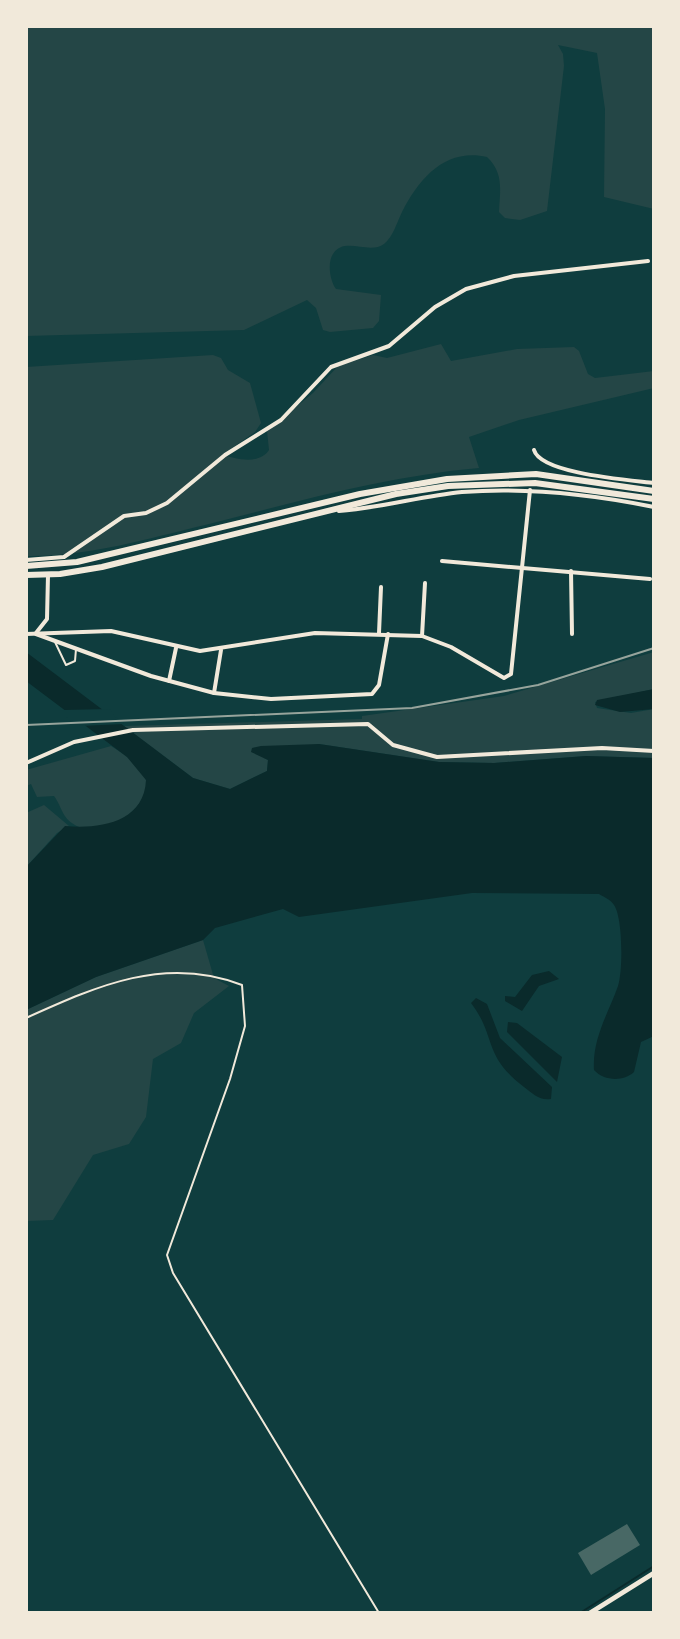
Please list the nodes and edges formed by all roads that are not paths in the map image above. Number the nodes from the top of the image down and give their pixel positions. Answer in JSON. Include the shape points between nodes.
{"nodes":[{"id":1,"x":648,"y":261,"type":"dead end"},
{"id":2,"x":534,"y":450,"type":"dead end"},
{"id":3,"x":654,"y":483,"type":"edge"},
{"id":4,"x":530,"y":490,"type":"junction"},
{"id":5,"x":654,"y":491,"type":"edge"},
{"id":6,"x":654,"y":499,"type":"edge"},
{"id":7,"x":654,"y":507,"type":"edge"},
{"id":8,"x":329,"y":512,"type":"junction"},
{"id":9,"x":442,"y":561,"type":"dead end"},
{"id":10,"x":26,"y":563,"type":"edge"},
{"id":11,"x":522,"y":568,"type":"junction"},
{"id":12,"x":571,"y":571,"type":"junction"},
{"id":13,"x":26,"y":575,"type":"edge"},
{"id":14,"x":48,"y":575,"type":"junction"},
{"id":15,"x":650,"y":579,"type":"dead end"},
{"id":16,"x":425,"y":583,"type":"dead end"},
{"id":17,"x":381,"y":587,"type":"dead end"},
{"id":18,"x":379,"y":633,"type":"junction"},
{"id":19,"x":26,"y":634,"type":"edge"},
{"id":20,"x":34,"y":634,"type":"junction"},
{"id":21,"x":388,"y":634,"type":"junction"},
{"id":22,"x":572,"y":634,"type":"dead end"},
{"id":23,"x":422,"y":636,"type":"junction"},
{"id":24,"x":55,"y":640,"type":"junction"},
{"id":25,"x":75,"y":647,"type":"junction"},
{"id":26,"x":177,"y":647,"type":"junction"},
{"id":27,"x":221,"y":650,"type":"junction"},
{"id":28,"x":169,"y":681,"type":"junction"},
{"id":29,"x":214,"y":693,"type":"junction"},
{"id":30,"x":654,"y":751,"type":"edge"},
{"id":31,"x":26,"y":763,"type":"edge"},
{"id":32,"x":26,"y":1018,"type":"edge"},
{"id":33,"x":654,"y":1573,"type":"edge"},
{"id":34,"x":379,"y":1613,"type":"edge"},
{"id":35,"x":590,"y":1613,"type":"edge"}],
"edges":[{"from":1,"to":10,"type":"street","via":[[514,276],[466,289],[389,346],[331,367],[281,420],[225,455],[167,503],[124,516],[64,557]]},
{"from":2,"to":3,"type":"street","via":[[540,460],[562,469]]},
{"from":4,"to":7,"type":"street"},
{"from":4,"to":8,"type":"street","via":[[461,492]]},
{"from":4,"to":11,"type":"street"},
{"from":5,"to":10,"type":"main road","via":[[536,474],[447,479],[360,494],[88,560]]},
{"from":6,"to":8,"type":"main road","via":[[569,485],[487,483],[422,490]]},
{"from":8,"to":14,"type":"main road","via":[[102,567]]},
{"from":9,"to":11,"type":"street"},
{"from":11,"to":12,"type":"street"},
{"from":11,"to":23,"type":"street","via":[[509,677]]},
{"from":12,"to":15,"type":"street"},
{"from":12,"to":22,"type":"street"},
{"from":13,"to":14,"type":"main road"},
{"from":14,"to":20,"type":"street","via":[[47,619]]},
{"from":16,"to":23,"type":"street"},
{"from":17,"to":18,"type":"street"},
{"from":18,"to":21,"type":"street"},
{"from":18,"to":27,"type":"street","via":[[315,633]]},
{"from":19,"to":20,"type":"street"},
{"from":20,"to":24,"type":"street"},
{"from":20,"to":26,"type":"street","via":[[111,631]]},
{"from":21,"to":23,"type":"street"},
{"from":21,"to":29,"type":"street","via":[[379,685],[371,695],[271,699]]},
{"from":24,"to":25,"type":"street"},
{"from":24,"to":25,"type":"lane","via":[[66,665],[75,661]]},
{"from":25,"to":28,"type":"street"},
{"from":26,"to":27,"type":"street"},
{"from":26,"to":28,"type":"street"},
{"from":27,"to":29,"type":"street"},
{"from":28,"to":29,"type":"street"},
{"from":30,"to":31,"type":"street","via":[[602,748],[437,757],[391,744],[374,725],[133,730],[93,736]]},
{"from":32,"to":34,"type":"lane","via":[[152,973],[191,970],[242,985],[245,1026],[167,1255],[180,1285]]},
{"from":33,"to":35,"type":"main road"}]}
